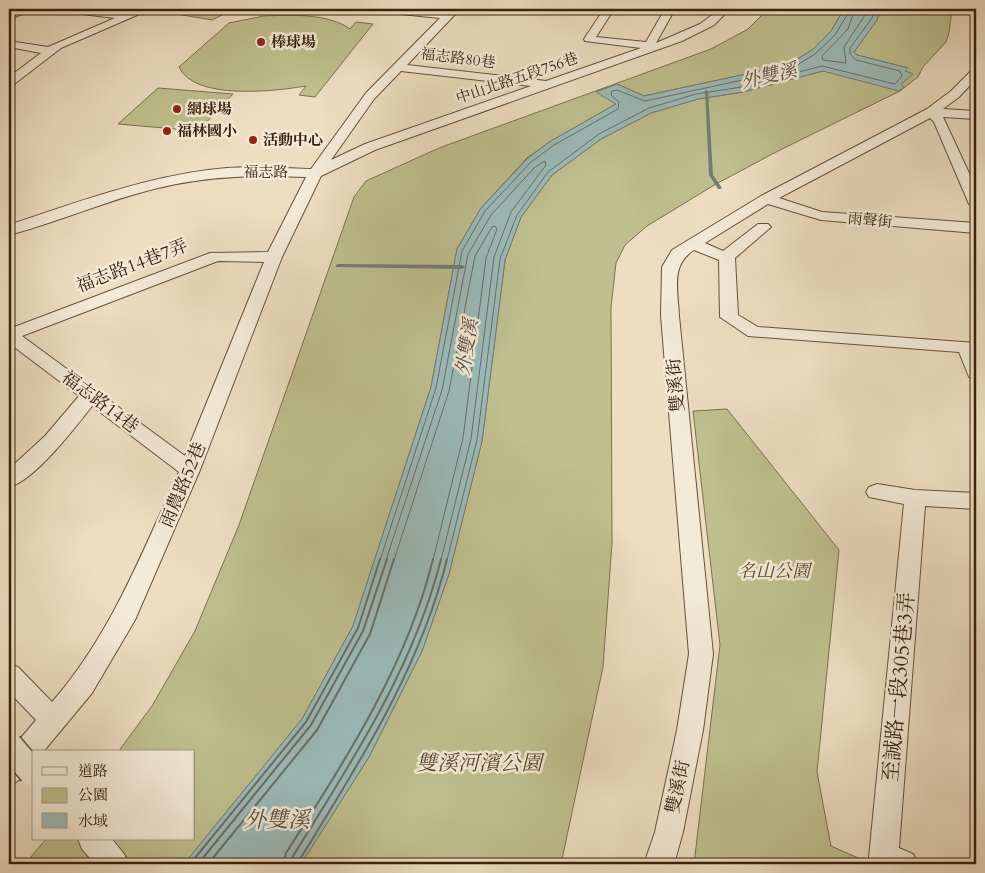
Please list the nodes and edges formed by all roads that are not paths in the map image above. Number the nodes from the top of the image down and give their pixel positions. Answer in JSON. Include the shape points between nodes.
{"nodes":[{"id":1,"x":27,"y":9,"type":"edge"},
{"id":2,"x":65,"y":9,"type":"edge"},
{"id":3,"x":146,"y":9,"type":"edge"},
{"id":4,"x":381,"y":9,"type":"edge"},
{"id":5,"x":609,"y":9,"type":"edge"},
{"id":6,"x":670,"y":9,"type":"edge"},
{"id":7,"x":726,"y":9,"type":"edge"},
{"id":8,"x":451,"y":12,"type":"edge"},
{"id":9,"x":123,"y":16,"type":"junction"},
{"id":10,"x":9,"y":17,"type":"edge"},
{"id":11,"x":9,"y":44,"type":"edge"},
{"id":12,"x":651,"y":47,"type":"junction"},
{"id":13,"x":51,"y":51,"type":"junction"},
{"id":14,"x":9,"y":65,"type":"edge"},
{"id":15,"x":29,"y":67,"type":"junction"},
{"id":16,"x":398,"y":67,"type":"junction"},
{"id":17,"x":976,"y":72,"type":"edge"},
{"id":18,"x":9,"y":82,"type":"edge"},
{"id":19,"x":545,"y":84,"type":"junction"},
{"id":20,"x":931,"y":112,"type":"junction"},
{"id":21,"x":976,"y":115,"type":"edge"},
{"id":22,"x":315,"y":173,"type":"junction"},
{"id":23,"x":766,"y":199,"type":"junction"},
{"id":24,"x":976,"y":204,"type":"edge"},
{"id":25,"x":763,"y":227,"type":"dead end"},
{"id":26,"x":976,"y":228,"type":"edge"},
{"id":27,"x":9,"y":230,"type":"edge"},
{"id":28,"x":692,"y":242,"type":"junction"},
{"id":29,"x":274,"y":257,"type":"junction"},
{"id":30,"x":727,"y":258,"type":"junction"},
{"id":31,"x":9,"y":335,"type":"edge"},
{"id":32,"x":971,"y":347,"type":"edge"},
{"id":33,"x":976,"y":373,"type":"edge"},
{"id":34,"x":90,"y":395,"type":"junction"},
{"id":35,"x":190,"y":470,"type":"junction"},
{"id":36,"x":9,"y":480,"type":"edge"},
{"id":37,"x":877,"y":492,"type":"dead end"},
{"id":38,"x":915,"y":498,"type":"junction"},
{"id":39,"x":976,"y":501,"type":"edge"},
{"id":40,"x":9,"y":675,"type":"edge"},
{"id":41,"x":54,"y":721,"type":"junction"},
{"id":42,"x":9,"y":745,"type":"edge"},
{"id":43,"x":9,"y":772,"type":"edge"},
{"id":44,"x":32,"y":772,"type":"edge"},
{"id":45,"x":93,"y":840,"type":"edge"},
{"id":46,"x":114,"y":864,"type":"edge"},
{"id":47,"x":659,"y":864,"type":"edge"},
{"id":48,"x":903,"y":864,"type":"edge"}],
"edges":[{"from":1,"to":10,"type":"street"},
{"from":2,"to":9,"type":"street"},
{"from":3,"to":9,"type":"street"},
{"from":4,"to":8,"type":"street"},
{"from":5,"to":12,"type":"street","via":[[589,39]]},
{"from":6,"to":12,"type":"street"},
{"from":7,"to":12,"type":"street","name":"中山北路五段756巷","via":[[699,30]]},
{"from":8,"to":16,"type":"street"},
{"from":9,"to":13,"type":"street"},
{"from":11,"to":13,"type":"street"},
{"from":12,"to":19,"type":"street","name":"中山北路五段756巷"},
{"from":13,"to":15,"type":"street"},
{"from":14,"to":15,"type":"street"},
{"from":15,"to":18,"type":"street"},
{"from":16,"to":19,"type":"street","name":"福志路80巷"},
{"from":16,"to":22,"type":"street","via":[[370,96]]},
{"from":17,"to":20,"type":"street","name":"雙溪街"},
{"from":19,"to":22,"type":"street","name":"中山北路五段756巷","via":[[370,147]]},
{"from":20,"to":21,"type":"street"},
{"from":20,"to":23,"type":"street","name":"雙溪街"},
{"from":20,"to":24,"type":"street","via":[[940,121]]},
{"from":22,"to":27,"type":"street","name":"福志路","via":[[252,171],[208,174],[156,184]]},
{"from":22,"to":29,"type":"street","name":"雨農路52巷"},
{"from":23,"to":26,"type":"street","name":"雨聲街","via":[[821,216]]},
{"from":23,"to":28,"type":"street","name":"雙溪街"},
{"from":25,"to":30,"type":"street","via":[[730,252]]},
{"from":28,"to":30,"type":"street"},
{"from":28,"to":47,"type":"street","name":"雙溪街","via":[[678,253],[670,267],[670,316],[701,654],[690,730],[669,832]]},
{"from":29,"to":31,"type":"street","name":"福志路14巷7弄","via":[[216,256]]},
{"from":29,"to":35,"type":"street","name":"雨農路52巷"},
{"from":30,"to":32,"type":"street","via":[[729,317],[754,332]]},
{"from":31,"to":34,"type":"street","name":"福志路14巷"},
{"from":32,"to":33,"type":"street"},
{"from":34,"to":35,"type":"street","name":"福志路14巷"},
{"from":34,"to":36,"type":"street","via":[[34,461]]},
{"from":35,"to":41,"type":"street","name":"雨農路52巷","via":[[123,620],[83,685]]},
{"from":37,"to":38,"type":"street"},
{"from":38,"to":39,"type":"street"},
{"from":38,"to":48,"type":"street","name":"至誠路一段305巷3弄","via":[[884,857]]},
{"from":40,"to":41,"type":"street"},
{"from":41,"to":43,"type":"street","name":"雨農路52巷"},
{"from":42,"to":44,"type":"street","bridge":true},
{"from":45,"to":46,"type":"street"}]}
